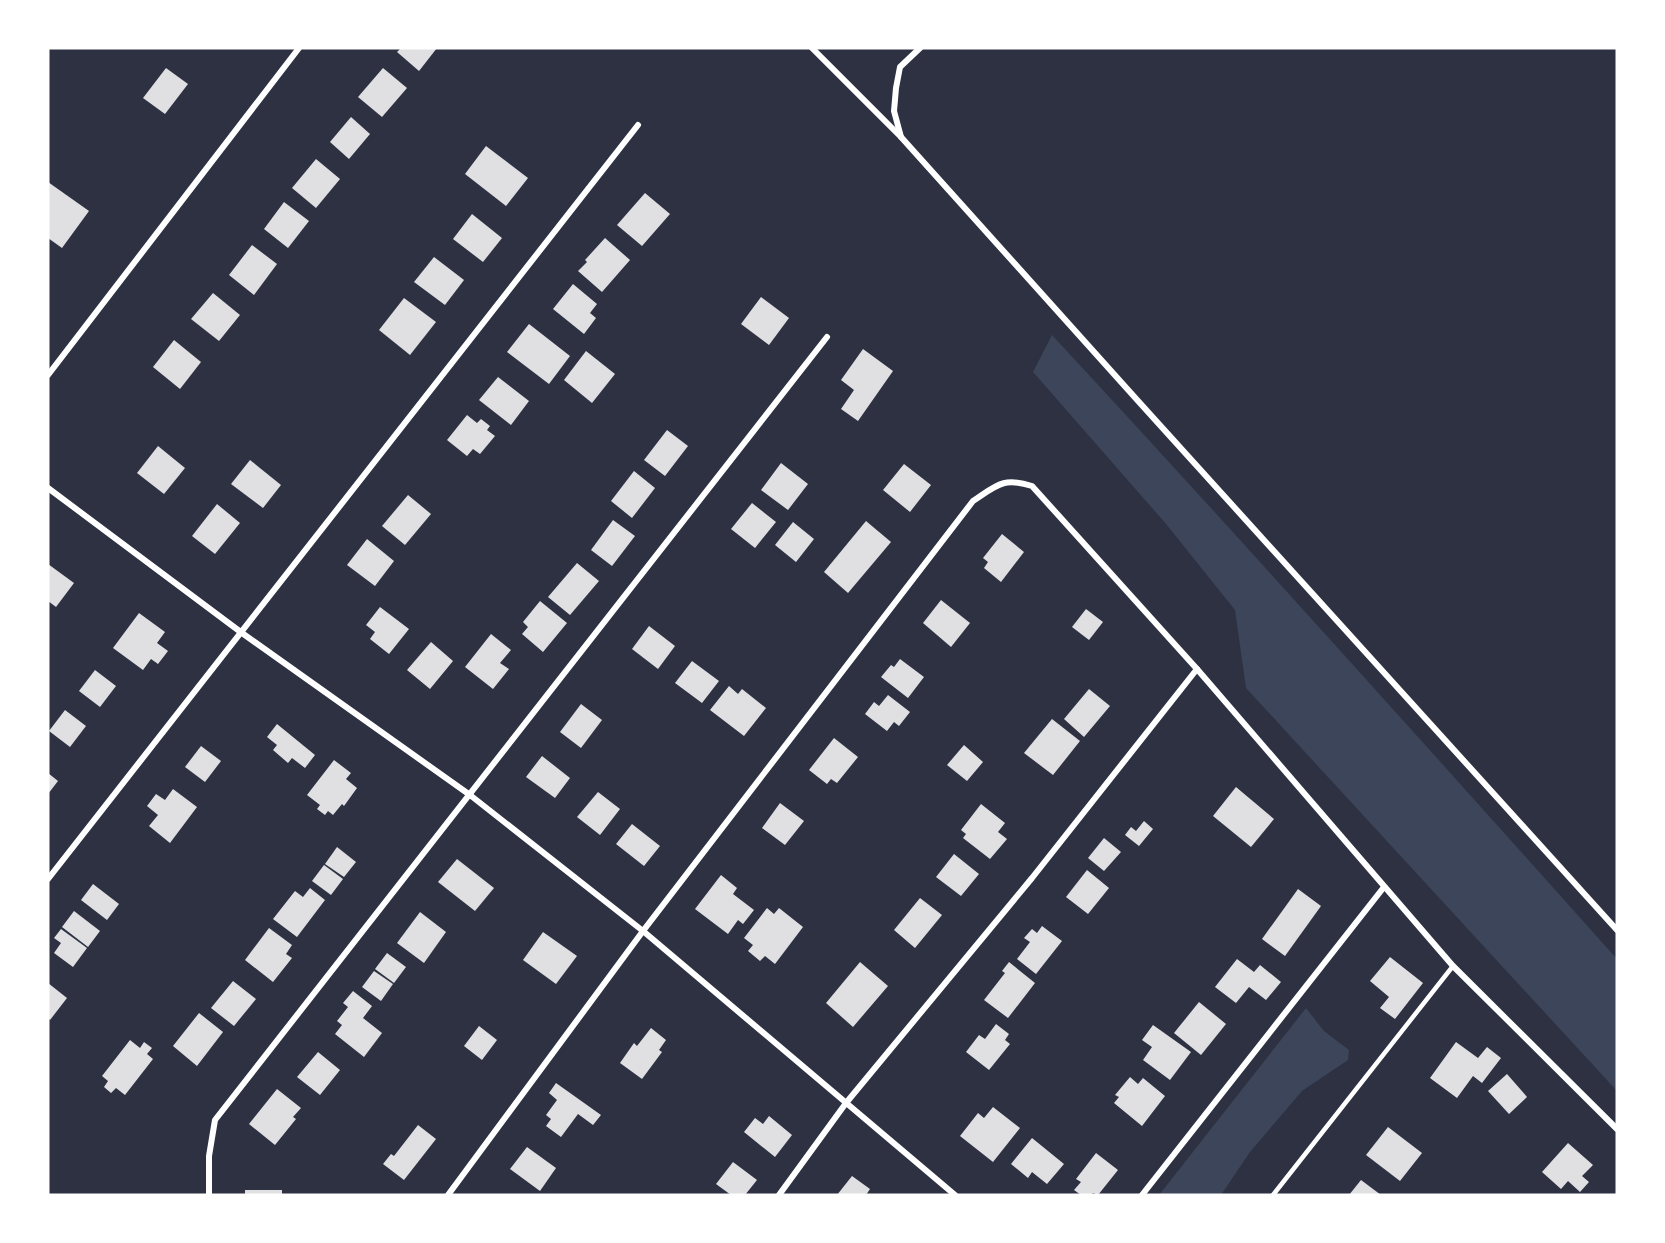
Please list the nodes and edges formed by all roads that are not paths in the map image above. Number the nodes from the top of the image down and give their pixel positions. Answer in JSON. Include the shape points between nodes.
{"nodes":[{"id":1,"x":298,"y":48,"type":"edge"},
{"id":2,"x":812,"y":48,"type":"edge"},
{"id":3,"x":920,"y":48,"type":"edge"},
{"id":4,"x":638,"y":125,"type":"dead end"},
{"id":5,"x":901,"y":137,"type":"junction"},
{"id":6,"x":827,"y":336,"type":"dead end"},
{"id":7,"x":48,"y":375,"type":"edge"},
{"id":8,"x":48,"y":488,"type":"edge"},
{"id":9,"x":242,"y":633,"type":"junction"},
{"id":10,"x":1197,"y":669,"type":"junction"},
{"id":11,"x":470,"y":795,"type":"junction"},
{"id":12,"x":48,"y":879,"type":"edge"},
{"id":13,"x":1384,"y":887,"type":"junction"},
{"id":14,"x":1617,"y":930,"type":"edge"},
{"id":15,"x":643,"y":931,"type":"junction"},
{"id":16,"x":1453,"y":966,"type":"junction"},
{"id":17,"x":846,"y":1103,"type":"junction"},
{"id":18,"x":1617,"y":1129,"type":"edge"},
{"id":19,"x":209,"y":1195,"type":"edge"},
{"id":20,"x":448,"y":1195,"type":"edge"},
{"id":21,"x":779,"y":1195,"type":"edge"},
{"id":22,"x":955,"y":1195,"type":"edge"},
{"id":23,"x":1142,"y":1195,"type":"edge"},
{"id":24,"x":1273,"y":1195,"type":"edge"}],
"edges":[{"from":1,"to":7,"type":"street"},
{"from":2,"to":5,"type":"street"},
{"from":3,"to":5,"type":"street","via":[[900,67],[894,111]]},
{"from":4,"to":9,"type":"street"},
{"from":5,"to":14,"type":"street"},
{"from":6,"to":11,"type":"street"},
{"from":8,"to":9,"type":"street"},
{"from":9,"to":11,"type":"street"},
{"from":9,"to":12,"type":"street"},
{"from":10,"to":13,"type":"street"},
{"from":10,"to":15,"type":"street","via":[[1032,486],[1015,481],[998,484],[973,501]]},
{"from":10,"to":17,"type":"street","via":[[1032,878]]},
{"from":11,"to":15,"type":"street"},
{"from":11,"to":19,"type":"street","via":[[215,1120],[209,1156]]},
{"from":13,"to":16,"type":"street"},
{"from":13,"to":23,"type":"street"},
{"from":15,"to":17,"type":"street"},
{"from":15,"to":20,"type":"street"},
{"from":16,"to":18,"type":"street"},
{"from":16,"to":24,"type":"lane"},
{"from":17,"to":21,"type":"street"},
{"from":17,"to":22,"type":"street"}]}
